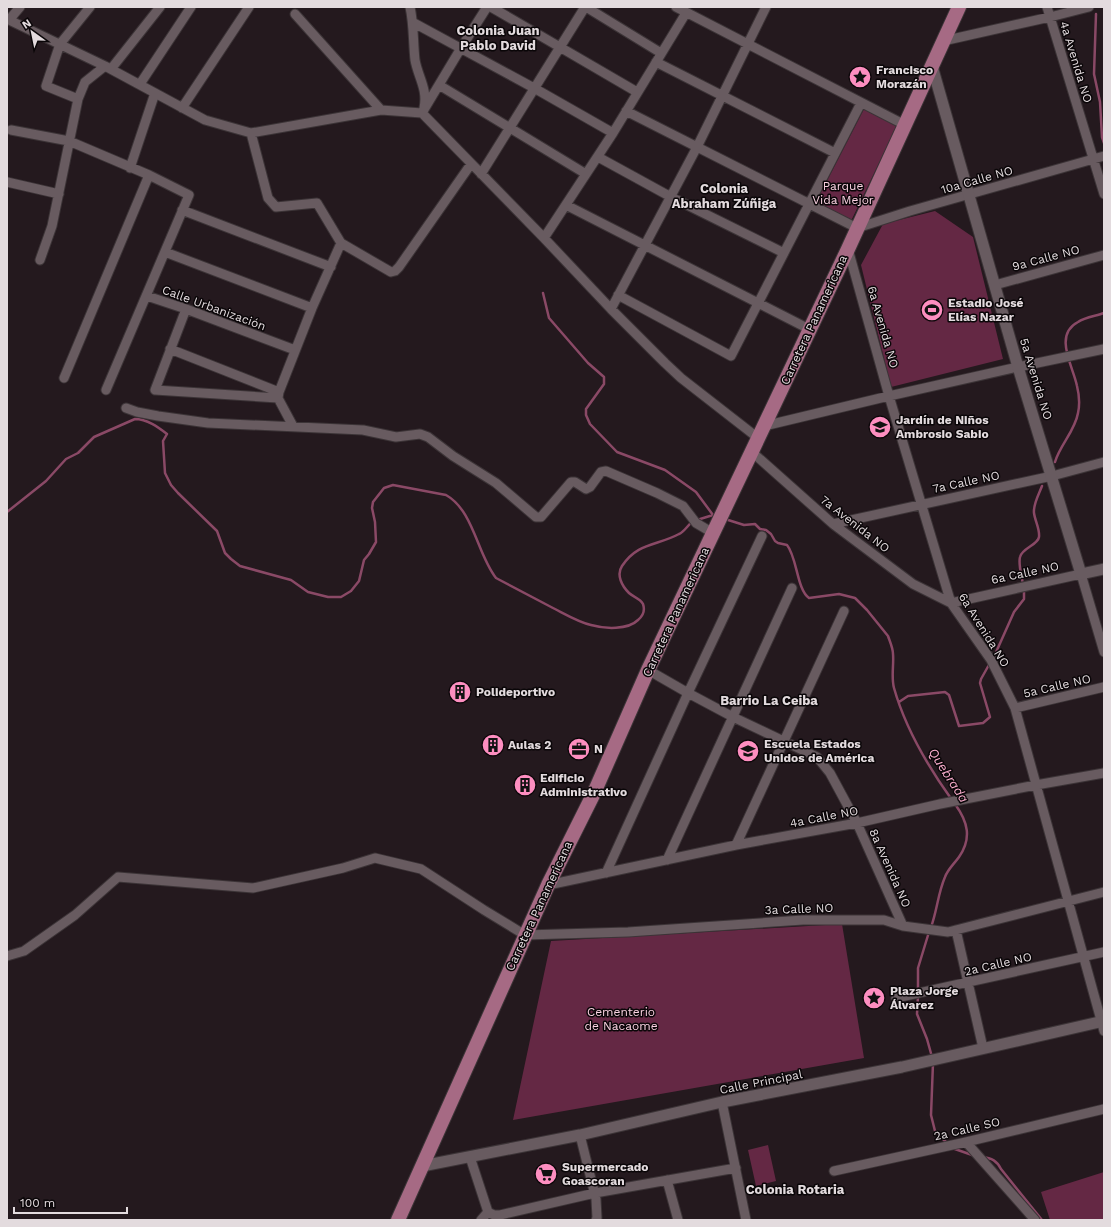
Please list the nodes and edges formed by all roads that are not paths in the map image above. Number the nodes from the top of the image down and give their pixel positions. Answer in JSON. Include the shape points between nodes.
{"nodes":[{"id":1,"x":20,"y":7,"type":"edge"},
{"id":2,"x":90,"y":7,"type":"edge"},
{"id":3,"x":160,"y":7,"type":"edge"},
{"id":4,"x":191,"y":7,"type":"edge"},
{"id":5,"x":249,"y":7,"type":"edge"},
{"id":6,"x":410,"y":7,"type":"edge"},
{"id":7,"x":487,"y":7,"type":"edge"},
{"id":8,"x":491,"y":7,"type":"edge"},
{"id":9,"x":585,"y":7,"type":"edge"},
{"id":10,"x":676,"y":7,"type":"edge"},
{"id":11,"x":766,"y":7,"type":"edge"},
{"id":12,"x":959,"y":7,"type":"edge"},
{"id":13,"x":1047,"y":7,"type":"edge"},
{"id":14,"x":1088,"y":7,"type":"edge"},
{"id":15,"x":686,"y":13,"type":"junction"},
{"id":16,"x":295,"y":14,"type":"dead end"},
{"id":17,"x":1050,"y":17,"type":"junction"},
{"id":18,"x":8,"y":20,"type":"edge"},
{"id":19,"x":414,"y":24,"type":"junction"},
{"id":20,"x":943,"y":41,"type":"junction"},
{"id":21,"x":60,"y":44,"type":"junction"},
{"id":22,"x":748,"y":44,"type":"junction"},
{"id":23,"x":560,"y":46,"type":"junction"},
{"id":24,"x":461,"y":48,"type":"junction"},
{"id":25,"x":661,"y":53,"type":"junction"},
{"id":26,"x":656,"y":62,"type":"junction"},
{"id":27,"x":932,"y":66,"type":"junction"},
{"id":28,"x":108,"y":67,"type":"junction"},
{"id":29,"x":140,"y":84,"type":"junction"},
{"id":30,"x":438,"y":86,"type":"junction"},
{"id":31,"x":534,"y":88,"type":"junction"},
{"id":32,"x":637,"y":92,"type":"junction"},
{"id":33,"x":155,"y":93,"type":"junction"},
{"id":34,"x":723,"y":96,"type":"junction"},
{"id":35,"x":78,"y":99,"type":"junction"},
{"id":36,"x":861,"y":103,"type":"junction"},
{"id":37,"x":182,"y":108,"type":"junction"},
{"id":38,"x":381,"y":110,"type":"junction"},
{"id":39,"x":626,"y":111,"type":"junction"},
{"id":40,"x":422,"y":113,"type":"junction"},
{"id":41,"x":905,"y":125,"type":"junction"},
{"id":42,"x":509,"y":128,"type":"junction"},
{"id":43,"x":11,"y":130,"type":"dead end"},
{"id":44,"x":251,"y":132,"type":"junction"},
{"id":45,"x":613,"y":133,"type":"junction"},
{"id":46,"x":69,"y":141,"type":"junction"},
{"id":47,"x":697,"y":146,"type":"junction"},
{"id":48,"x":835,"y":153,"type":"junction"},
{"id":49,"x":1104,"y":156,"type":"edge"},
{"id":50,"x":598,"y":157,"type":"junction"},
{"id":51,"x":1094,"y":159,"type":"junction"},
{"id":52,"x":471,"y":164,"type":"junction"},
{"id":53,"x":130,"y":168,"type":"junction"},
{"id":54,"x":480,"y":174,"type":"junction"},
{"id":55,"x":586,"y":174,"type":"junction"},
{"id":56,"x":149,"y":175,"type":"junction"},
{"id":57,"x":7,"y":182,"type":"edge"},
{"id":58,"x":59,"y":194,"type":"junction"},
{"id":59,"x":1104,"y":194,"type":"edge"},
{"id":60,"x":969,"y":195,"type":"junction"},
{"id":61,"x":671,"y":197,"type":"junction"},
{"id":62,"x":809,"y":204,"type":"junction"},
{"id":63,"x":566,"y":205,"type":"junction"},
{"id":64,"x":182,"y":210,"type":"junction"},
{"id":65,"x":857,"y":228,"type":"junction"},
{"id":66,"x":544,"y":238,"type":"junction"},
{"id":67,"x":341,"y":243,"type":"junction"},
{"id":68,"x":645,"y":245,"type":"junction"},
{"id":69,"x":848,"y":249,"type":"junction"},
{"id":70,"x":165,"y":252,"type":"junction"},
{"id":71,"x":784,"y":253,"type":"junction"},
{"id":72,"x":1104,"y":255,"type":"edge"},
{"id":73,"x":40,"y":260,"type":"dead end"},
{"id":74,"x":331,"y":267,"type":"junction"},
{"id":75,"x":995,"y":284,"type":"junction"},
{"id":76,"x":618,"y":295,"type":"junction"},
{"id":77,"x":147,"y":296,"type":"junction"},
{"id":78,"x":758,"y":304,"type":"junction"},
{"id":79,"x":312,"y":308,"type":"junction"},
{"id":80,"x":186,"y":309,"type":"junction"},
{"id":81,"x":611,"y":309,"type":"junction"},
{"id":82,"x":809,"y":329,"type":"junction"},
{"id":83,"x":170,"y":349,"type":"junction"},
{"id":84,"x":1104,"y":349,"type":"edge"},
{"id":85,"x":295,"y":350,"type":"junction"},
{"id":86,"x":1018,"y":367,"type":"junction"},
{"id":87,"x":64,"y":378,"type":"dead end"},
{"id":88,"x":106,"y":390,"type":"dead end"},
{"id":89,"x":278,"y":395,"type":"junction"},
{"id":90,"x":889,"y":396,"type":"junction"},
{"id":91,"x":126,"y":408,"type":"dead end"},
{"id":92,"x":293,"y":426,"type":"junction"},
{"id":93,"x":761,"y":432,"type":"junction"},
{"id":94,"x":752,"y":452,"type":"junction"},
{"id":95,"x":1104,"y":462,"type":"edge"},
{"id":96,"x":1052,"y":476,"type":"junction"},
{"id":97,"x":922,"y":504,"type":"junction"},
{"id":98,"x":718,"y":523,"type":"junction"},
{"id":99,"x":833,"y":524,"type":"junction"},
{"id":100,"x":762,"y":536,"type":"dead end"},
{"id":101,"x":1104,"y":569,"type":"edge"},
{"id":102,"x":1081,"y":574,"type":"junction"},
{"id":103,"x":792,"y":588,"type":"dead end"},
{"id":104,"x":951,"y":603,"type":"junction"},
{"id":105,"x":844,"y":611,"type":"dead end"},
{"id":106,"x":1104,"y":652,"type":"edge"},
{"id":107,"x":648,"y":670,"type":"junction"},
{"id":108,"x":1104,"y":687,"type":"edge"},
{"id":109,"x":688,"y":693,"type":"junction"},
{"id":110,"x":1015,"y":708,"type":"junction"},
{"id":111,"x":733,"y":717,"type":"junction"},
{"id":112,"x":784,"y":742,"type":"junction"},
{"id":113,"x":1104,"y":773,"type":"edge"},
{"id":114,"x":1036,"y":785,"type":"junction"},
{"id":115,"x":857,"y":823,"type":"junction"},
{"id":116,"x":736,"y":845,"type":"junction"},
{"id":117,"x":667,"y":860,"type":"junction"},
{"id":118,"x":606,"y":873,"type":"junction"},
{"id":119,"x":548,"y":885,"type":"junction"},
{"id":120,"x":1104,"y":892,"type":"edge"},
{"id":121,"x":1068,"y":900,"type":"junction"},
{"id":122,"x":903,"y":926,"type":"junction"},
{"id":123,"x":956,"y":930,"type":"junction"},
{"id":124,"x":525,"y":935,"type":"junction"},
{"id":125,"x":1104,"y":952,"type":"edge"},
{"id":126,"x":7,"y":956,"type":"edge"},
{"id":127,"x":1084,"y":957,"type":"junction"},
{"id":128,"x":968,"y":983,"type":"junction"},
{"id":129,"x":896,"y":998,"type":"dead end"},
{"id":130,"x":1103,"y":1025,"type":"edge"},
{"id":131,"x":983,"y":1048,"type":"junction"},
{"id":132,"x":722,"y":1102,"type":"junction"},
{"id":133,"x":1104,"y":1109,"type":"edge"},
{"id":134,"x":580,"y":1135,"type":"junction"},
{"id":135,"x":966,"y":1142,"type":"junction"},
{"id":136,"x":470,"y":1157,"type":"junction"},
{"id":137,"x":422,"y":1166,"type":"junction"},
{"id":138,"x":736,"y":1168,"type":"junction"},
{"id":139,"x":834,"y":1171,"type":"dead end"},
{"id":140,"x":667,"y":1180,"type":"junction"},
{"id":141,"x":595,"y":1193,"type":"junction"},
{"id":142,"x":488,"y":1212,"type":"junction"},
{"id":143,"x":398,"y":1220,"type":"edge"},
{"id":144,"x":481,"y":1220,"type":"edge"},
{"id":145,"x":596,"y":1220,"type":"edge"},
{"id":146,"x":678,"y":1220,"type":"edge"},
{"id":147,"x":746,"y":1220,"type":"edge"},
{"id":148,"x":1035,"y":1220,"type":"edge"}],
"edges":[{"from":1,"to":18,"type":"street"},
{"from":2,"to":21,"type":"street"},
{"from":3,"to":28,"type":"street"},
{"from":4,"to":29,"type":"street"},
{"from":5,"to":37,"type":"street"},
{"from":6,"to":19,"type":"street"},
{"from":7,"to":24,"type":"street"},
{"from":8,"to":23,"type":"street"},
{"from":9,"to":23,"type":"street"},
{"from":9,"to":25,"type":"street"},
{"from":10,"to":15,"type":"street"},
{"from":11,"to":22,"type":"street"},
{"from":12,"to":20,"type":"highway","name":"Carretera Panamericana"},
{"from":13,"to":17,"type":"street","name":"4a Avenida NO"},
{"from":14,"to":17,"type":"street"},
{"from":15,"to":22,"type":"street"},
{"from":15,"to":25,"type":"street"},
{"from":16,"to":38,"type":"street"},
{"from":17,"to":20,"type":"street"},
{"from":17,"to":51,"type":"street","name":"4a Avenida NO"},
{"from":18,"to":21,"type":"street"},
{"from":19,"to":24,"type":"street"},
{"from":19,"to":40,"type":"street","via":[[415,61],[426,99]]},
{"from":20,"to":27,"type":"highway","name":"Carretera Panamericana"},
{"from":21,"to":28,"type":"street"},
{"from":21,"to":35,"type":"street","via":[[46,86]]},
{"from":22,"to":34,"type":"street"},
{"from":22,"to":36,"type":"street"},
{"from":23,"to":31,"type":"street"},
{"from":23,"to":32,"type":"street"},
{"from":24,"to":30,"type":"street"},
{"from":24,"to":31,"type":"street"},
{"from":25,"to":26,"type":"street"},
{"from":26,"to":32,"type":"street"},
{"from":26,"to":34,"type":"street"},
{"from":27,"to":41,"type":"highway","name":"Carretera Panamericana"},
{"from":27,"to":60,"type":"street","name":"5a Avenida NO"},
{"from":28,"to":29,"type":"street"},
{"from":28,"to":35,"type":"street","via":[[86,82]]},
{"from":29,"to":33,"type":"street"},
{"from":30,"to":40,"type":"street"},
{"from":30,"to":42,"type":"street"},
{"from":31,"to":42,"type":"street"},
{"from":31,"to":45,"type":"street"},
{"from":32,"to":39,"type":"street"},
{"from":33,"to":37,"type":"street"},
{"from":33,"to":53,"type":"street"},
{"from":34,"to":47,"type":"street"},
{"from":34,"to":48,"type":"street"},
{"from":35,"to":46,"type":"street"},
{"from":36,"to":41,"type":"street"},
{"from":36,"to":48,"type":"street"},
{"from":37,"to":44,"type":"street","via":[[205,120]]},
{"from":38,"to":40,"type":"street"},
{"from":38,"to":44,"type":"street"},
{"from":39,"to":45,"type":"street"},
{"from":39,"to":47,"type":"street"},
{"from":40,"to":52,"type":"street"},
{"from":41,"to":65,"type":"highway","name":"Carretera Panamericana"},
{"from":42,"to":54,"type":"street"},
{"from":42,"to":55,"type":"street"},
{"from":43,"to":46,"type":"street"},
{"from":44,"to":67,"type":"street","via":[[268,198],[276,207],[317,203]]},
{"from":45,"to":50,"type":"street"},
{"from":46,"to":53,"type":"street"},
{"from":46,"to":58,"type":"street"},
{"from":47,"to":61,"type":"street"},
{"from":47,"to":62,"type":"street"},
{"from":48,"to":62,"type":"street"},
{"from":49,"to":51,"type":"street","name":"10a Calle NO"},
{"from":50,"to":55,"type":"street"},
{"from":50,"to":61,"type":"street"},
{"from":51,"to":59,"type":"street","name":"4a Avenida NO"},
{"from":51,"to":60,"type":"street","name":"10a Calle NO"},
{"from":52,"to":54,"type":"street"},
{"from":52,"to":67,"type":"street","via":[[395,271],[388,271]]},
{"from":53,"to":56,"type":"street"},
{"from":54,"to":66,"type":"street"},
{"from":55,"to":63,"type":"street"},
{"from":56,"to":64,"type":"street","name":"Calle Urbanización","via":[[189,195]]},
{"from":56,"to":87,"type":"street"},
{"from":57,"to":58,"type":"street"},
{"from":58,"to":73,"type":"street","via":[[52,226]]},
{"from":60,"to":65,"type":"street","name":"10a Calle NO","via":[[910,210]]},
{"from":60,"to":75,"type":"street","name":"5a Avenida NO"},
{"from":61,"to":68,"type":"street"},
{"from":61,"to":71,"type":"street"},
{"from":62,"to":65,"type":"street"},
{"from":62,"to":71,"type":"street"},
{"from":63,"to":66,"type":"street"},
{"from":63,"to":68,"type":"street"},
{"from":64,"to":70,"type":"street","name":"Calle Urbanización"},
{"from":64,"to":74,"type":"street"},
{"from":65,"to":69,"type":"highway","name":"Carretera Panamericana"},
{"from":66,"to":81,"type":"street"},
{"from":67,"to":74,"type":"street"},
{"from":68,"to":76,"type":"street"},
{"from":68,"to":78,"type":"street"},
{"from":69,"to":82,"type":"highway","name":"Carretera Panamericana"},
{"from":69,"to":90,"type":"street","name":"6a Avenida NO"},
{"from":70,"to":77,"type":"street","name":"Calle Urbanización"},
{"from":70,"to":79,"type":"street"},
{"from":71,"to":78,"type":"street"},
{"from":72,"to":75,"type":"street","name":"9a Calle NO"},
{"from":74,"to":79,"type":"street"},
{"from":75,"to":86,"type":"street","name":"5a Avenida NO"},
{"from":76,"to":78,"type":"street","via":[[731,356]]},
{"from":76,"to":81,"type":"street"},
{"from":77,"to":80,"type":"street","name":"Calle Urbanización"},
{"from":77,"to":88,"type":"street"},
{"from":78,"to":82,"type":"street"},
{"from":79,"to":85,"type":"street"},
{"from":80,"to":83,"type":"street"},
{"from":80,"to":85,"type":"street","name":"Calle Urbanización"},
{"from":81,"to":93,"type":"street","via":[[681,378]]},
{"from":82,"to":93,"type":"highway","name":"Carretera Panamericana"},
{"from":83,"to":89,"type":"street"},
{"from":83,"to":89,"type":"street","via":[[155,390]]},
{"from":84,"to":86,"type":"street"},
{"from":85,"to":89,"type":"street"},
{"from":86,"to":90,"type":"street"},
{"from":86,"to":96,"type":"street","name":"5a Avenida NO"},
{"from":89,"to":92,"type":"street"},
{"from":90,"to":93,"type":"street"},
{"from":90,"to":97,"type":"street","name":"6a Avenida NO"},
{"from":91,"to":92,"type":"street","via":[[158,416],[208,423]]},
{"from":92,"to":98,"type":"street","via":[[363,430],[396,437],[420,434],[496,482],[536,517],[541,517],[571,482],[586,489],[601,472],[606,471],[683,506],[696,523]]},
{"from":93,"to":94,"type":"highway","name":"Carretera Panamericana"},
{"from":94,"to":98,"type":"highway","name":"Carretera Panamericana"},
{"from":94,"to":99,"type":"street","name":"7a Avenida NO"},
{"from":95,"to":96,"type":"street","name":"7a Calle NO"},
{"from":96,"to":97,"type":"street","name":"7a Calle NO"},
{"from":96,"to":102,"type":"street","name":"5a Avenida NO"},
{"from":97,"to":99,"type":"street","name":"7a Calle NO"},
{"from":97,"to":104,"type":"street","name":"6a Avenida NO"},
{"from":98,"to":107,"type":"highway","name":"Carretera Panamericana"},
{"from":99,"to":104,"type":"street","name":"7a Avenida NO","via":[[913,584]]},
{"from":100,"to":109,"type":"street"},
{"from":101,"to":102,"type":"street","name":"6a Calle NO"},
{"from":102,"to":104,"type":"street","name":"6a Calle NO"},
{"from":102,"to":106,"type":"street","name":"5a Avenida NO"},
{"from":103,"to":111,"type":"street"},
{"from":104,"to":110,"type":"street","name":"6a Avenida NO","via":[[990,660]]},
{"from":105,"to":112,"type":"street"},
{"from":107,"to":109,"type":"street","name":"8a Avenida NO"},
{"from":107,"to":119,"type":"highway","name":"Carretera Panamericana","via":[[594,793]]},
{"from":108,"to":110,"type":"street","name":"5a Calle NO"},
{"from":109,"to":111,"type":"street","name":"8a Avenida NO"},
{"from":109,"to":118,"type":"street"},
{"from":110,"to":114,"type":"street","name":"6a Avenida NO"},
{"from":111,"to":112,"type":"street","name":"8a Avenida NO"},
{"from":111,"to":117,"type":"street"},
{"from":112,"to":115,"type":"street","name":"8a Avenida NO","via":[[817,757],[830,773]]},
{"from":112,"to":116,"type":"street"},
{"from":113,"to":114,"type":"street","name":"4a Calle NO"},
{"from":114,"to":115,"type":"street","name":"4a Calle NO"},
{"from":114,"to":121,"type":"street","name":"6a Avenida NO"},
{"from":115,"to":116,"type":"street","name":"4a Calle NO"},
{"from":115,"to":122,"type":"street","name":"8a Avenida NO"},
{"from":116,"to":117,"type":"street","name":"4a Calle NO"},
{"from":117,"to":118,"type":"street","name":"4a Calle NO"},
{"from":118,"to":119,"type":"street","name":"4a Calle NO"},
{"from":119,"to":124,"type":"highway","name":"Carretera Panamericana"},
{"from":120,"to":121,"type":"street","name":"3a Calle NO"},
{"from":121,"to":123,"type":"street","name":"3a Calle NO"},
{"from":121,"to":127,"type":"street","name":"6a Avenida NO"},
{"from":122,"to":123,"type":"street","name":"3a Calle NO","via":[[948,932]]},
{"from":122,"to":124,"type":"street","name":"3a Calle NO","via":[[884,920],[803,920],[628,932]]},
{"from":123,"to":128,"type":"street"},
{"from":124,"to":126,"type":"street","via":[[421,869],[375,858],[343,868],[253,888],[118,877],[75,915],[24,951]]},
{"from":124,"to":137,"type":"highway","name":"Carretera Panamericana"},
{"from":125,"to":127,"type":"street","name":"2a Calle NO"},
{"from":127,"to":128,"type":"street","name":"2a Calle NO"},
{"from":127,"to":130,"type":"street","name":"6a Avenida NO"},
{"from":128,"to":129,"type":"street","name":"2a Calle NO"},
{"from":128,"to":131,"type":"street"},
{"from":130,"to":131,"type":"street","name":"Calle Principal"},
{"from":131,"to":132,"type":"street","name":"Calle Principal"},
{"from":132,"to":134,"type":"street","name":"Calle Principal"},
{"from":132,"to":138,"type":"street"},
{"from":133,"to":135,"type":"street","name":"2a Calle SO"},
{"from":134,"to":136,"type":"street","name":"Calle Principal"},
{"from":134,"to":141,"type":"street"},
{"from":135,"to":139,"type":"street","name":"2a Calle SO"},
{"from":135,"to":148,"type":"street"},
{"from":136,"to":137,"type":"street","name":"Calle Principal"},
{"from":136,"to":142,"type":"street"},
{"from":137,"to":143,"type":"highway","name":"Carretera Panamericana"},
{"from":138,"to":140,"type":"street"},
{"from":138,"to":147,"type":"street"},
{"from":140,"to":141,"type":"street"},
{"from":140,"to":146,"type":"street"},
{"from":141,"to":142,"type":"street","via":[[500,1216]]},
{"from":141,"to":145,"type":"street"},
{"from":142,"to":144,"type":"street"}]}
